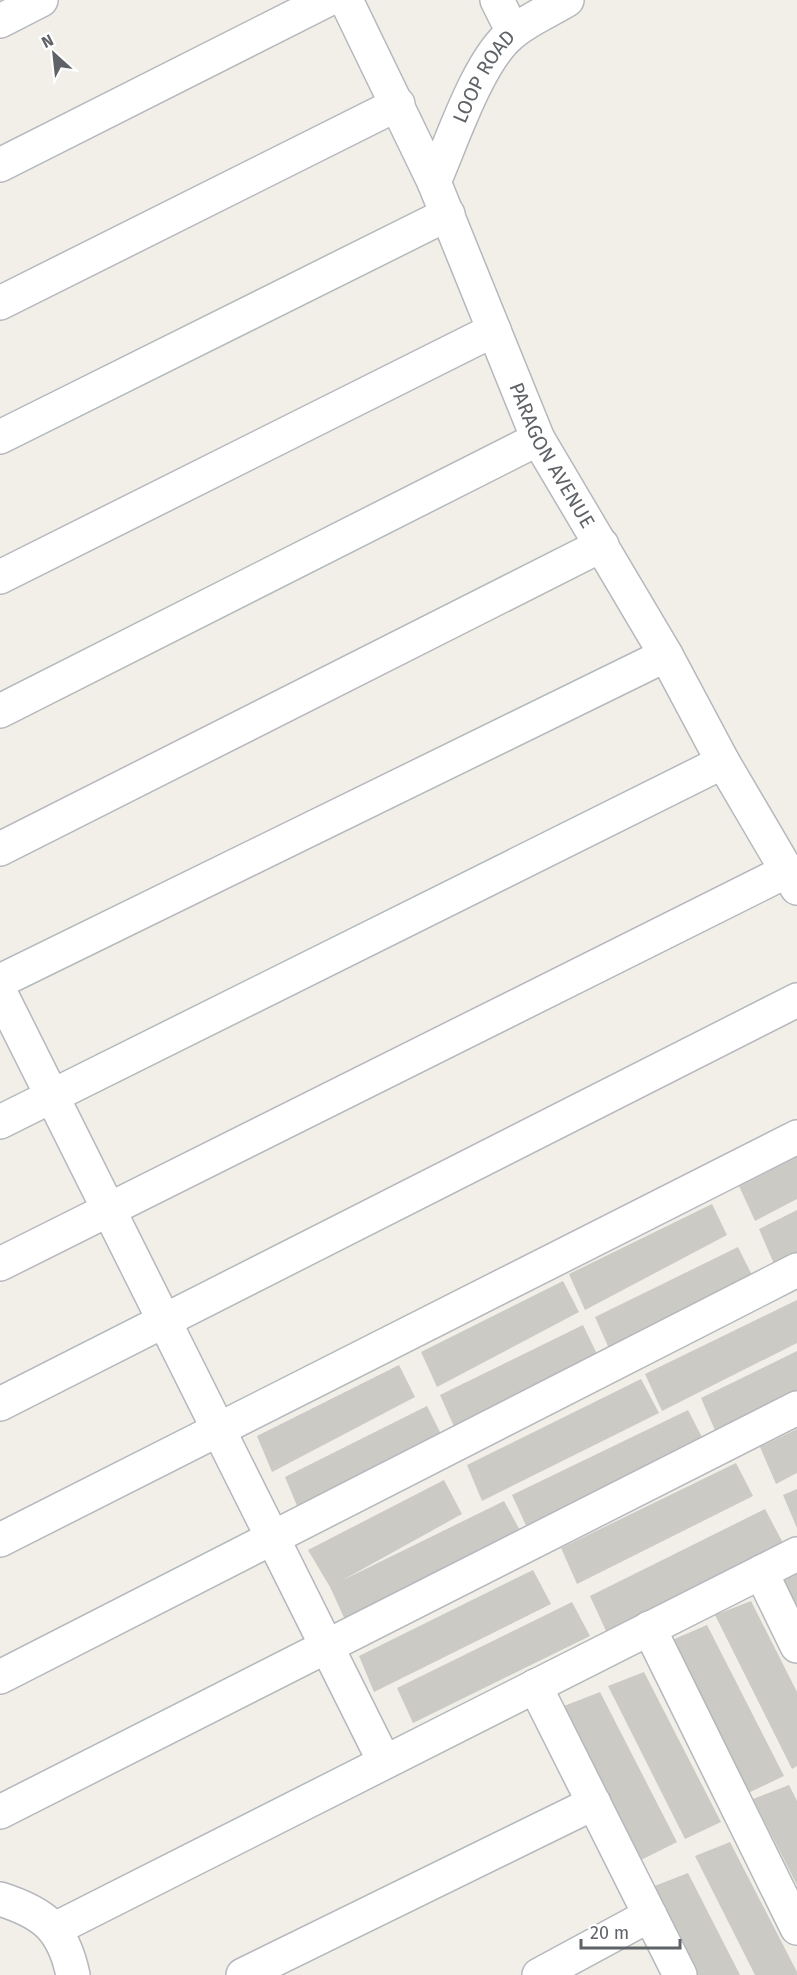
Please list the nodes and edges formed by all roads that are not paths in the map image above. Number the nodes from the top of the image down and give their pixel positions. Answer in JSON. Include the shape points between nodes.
{"nodes":[{"id":1,"x":41,"y":0,"type":"edge"},
{"id":2,"x":327,"y":0,"type":"edge"},
{"id":3,"x":346,"y":0,"type":"edge"},
{"id":4,"x":497,"y":0,"type":"edge"},
{"id":5,"x":567,"y":0,"type":"edge"},
{"id":6,"x":0,"y":21,"type":"edge"},
{"id":7,"x":513,"y":32,"type":"junction"},
{"id":8,"x":398,"y":104,"type":"junction"},
{"id":9,"x":0,"y":165,"type":"edge"},
{"id":10,"x":434,"y":182,"type":"junction"},
{"id":11,"x":448,"y":214,"type":"junction"},
{"id":12,"x":0,"y":303,"type":"edge"},
{"id":13,"x":494,"y":330,"type":"junction"},
{"id":14,"x":0,"y":437,"type":"edge"},
{"id":15,"x":538,"y":439,"type":"junction"},
{"id":16,"x":602,"y":545,"type":"junction"},
{"id":17,"x":0,"y":577,"type":"edge"},
{"id":18,"x":666,"y":655,"type":"junction"},
{"id":19,"x":0,"y":711,"type":"edge"},
{"id":20,"x":723,"y":762,"type":"junction"},
{"id":21,"x":0,"y":849,"type":"edge"},
{"id":22,"x":792,"y":880,"type":"edge"},
{"id":23,"x":0,"y":981,"type":"edge"},
{"id":24,"x":0,"y":992,"type":"edge"},
{"id":25,"x":797,"y":1000,"type":"edge"},
{"id":26,"x":52,"y":1096,"type":"junction"},
{"id":27,"x":0,"y":1122,"type":"edge"},
{"id":28,"x":797,"y":1137,"type":"edge"},
{"id":29,"x":108,"y":1208,"type":"junction"},
{"id":30,"x":0,"y":1263,"type":"edge"},
{"id":31,"x":797,"y":1270,"type":"edge"},
{"id":32,"x":164,"y":1321,"type":"junction"},
{"id":33,"x":0,"y":1404,"type":"edge"},
{"id":34,"x":797,"y":1408,"type":"edge"},
{"id":35,"x":219,"y":1430,"type":"junction"},
{"id":36,"x":273,"y":1538,"type":"junction"},
{"id":37,"x":0,"y":1540,"type":"edge"},
{"id":38,"x":797,"y":1554,"type":"edge"},
{"id":39,"x":761,"y":1572,"type":"junction"},
{"id":40,"x":650,"y":1628,"type":"junction"},
{"id":41,"x":327,"y":1646,"type":"junction"},
{"id":42,"x":797,"y":1646,"type":"edge"},
{"id":43,"x":0,"y":1677,"type":"edge"},
{"id":44,"x":535,"y":1686,"type":"junction"},
{"id":45,"x":384,"y":1761,"type":"junction"},
{"id":46,"x":594,"y":1803,"type":"junction"},
{"id":47,"x":0,"y":1812,"type":"edge"},
{"id":48,"x":0,"y":1899,"type":"edge"},
{"id":49,"x":650,"y":1915,"type":"junction"},
{"id":50,"x":797,"y":1928,"type":"edge"},
{"id":51,"x":55,"y":1929,"type":"junction"},
{"id":52,"x":73,"y":1975,"type":"edge"},
{"id":53,"x":243,"y":1975,"type":"edge"},
{"id":54,"x":539,"y":1975,"type":"edge"},
{"id":55,"x":680,"y":1975,"type":"edge"}],
"edges":[{"from":1,"to":6,"type":"street"},
{"from":2,"to":9,"type":"street"},
{"from":3,"to":8,"type":"street","name":"PARAGON AVENUE"},
{"from":4,"to":7,"type":"street"},
{"from":5,"to":7,"type":"street","name":"LOOP ROAD"},
{"from":7,"to":10,"type":"street","name":"LOOP ROAD","via":[[485,67]]},
{"from":8,"to":10,"type":"street","name":"PARAGON AVENUE"},
{"from":8,"to":12,"type":"street"},
{"from":10,"to":11,"type":"street","name":"PARAGON AVENUE"},
{"from":11,"to":13,"type":"street","name":"PARAGON AVENUE"},
{"from":11,"to":14,"type":"street"},
{"from":13,"to":15,"type":"street","name":"PARAGON AVENUE"},
{"from":13,"to":17,"type":"street"},
{"from":15,"to":16,"type":"street","name":"PARAGON AVENUE"},
{"from":15,"to":19,"type":"street"},
{"from":16,"to":18,"type":"street","name":"PARAGON AVENUE"},
{"from":16,"to":21,"type":"street"},
{"from":18,"to":20,"type":"street","name":"PARAGON AVENUE"},
{"from":18,"to":23,"type":"street"},
{"from":20,"to":22,"type":"street","name":"PARAGON AVENUE"},
{"from":20,"to":26,"type":"street"},
{"from":22,"to":29,"type":"street"},
{"from":24,"to":26,"type":"street"},
{"from":25,"to":32,"type":"street"},
{"from":26,"to":27,"type":"street"},
{"from":26,"to":29,"type":"street"},
{"from":28,"to":35,"type":"street"},
{"from":29,"to":30,"type":"street"},
{"from":29,"to":32,"type":"street"},
{"from":31,"to":36,"type":"street"},
{"from":32,"to":33,"type":"street"},
{"from":32,"to":35,"type":"street"},
{"from":34,"to":41,"type":"street"},
{"from":35,"to":36,"type":"street"},
{"from":35,"to":37,"type":"street"},
{"from":36,"to":41,"type":"street"},
{"from":36,"to":43,"type":"street"},
{"from":38,"to":39,"type":"street"},
{"from":39,"to":40,"type":"street"},
{"from":39,"to":42,"type":"street"},
{"from":40,"to":44,"type":"street"},
{"from":40,"to":50,"type":"street"},
{"from":41,"to":45,"type":"street"},
{"from":41,"to":47,"type":"street"},
{"from":44,"to":45,"type":"street"},
{"from":44,"to":46,"type":"street"},
{"from":45,"to":51,"type":"street"},
{"from":46,"to":49,"type":"street"},
{"from":46,"to":53,"type":"street"},
{"from":48,"to":51,"type":"street","via":[[31,1908]]},
{"from":49,"to":54,"type":"street"},
{"from":49,"to":55,"type":"street"},
{"from":51,"to":52,"type":"street"}]}
